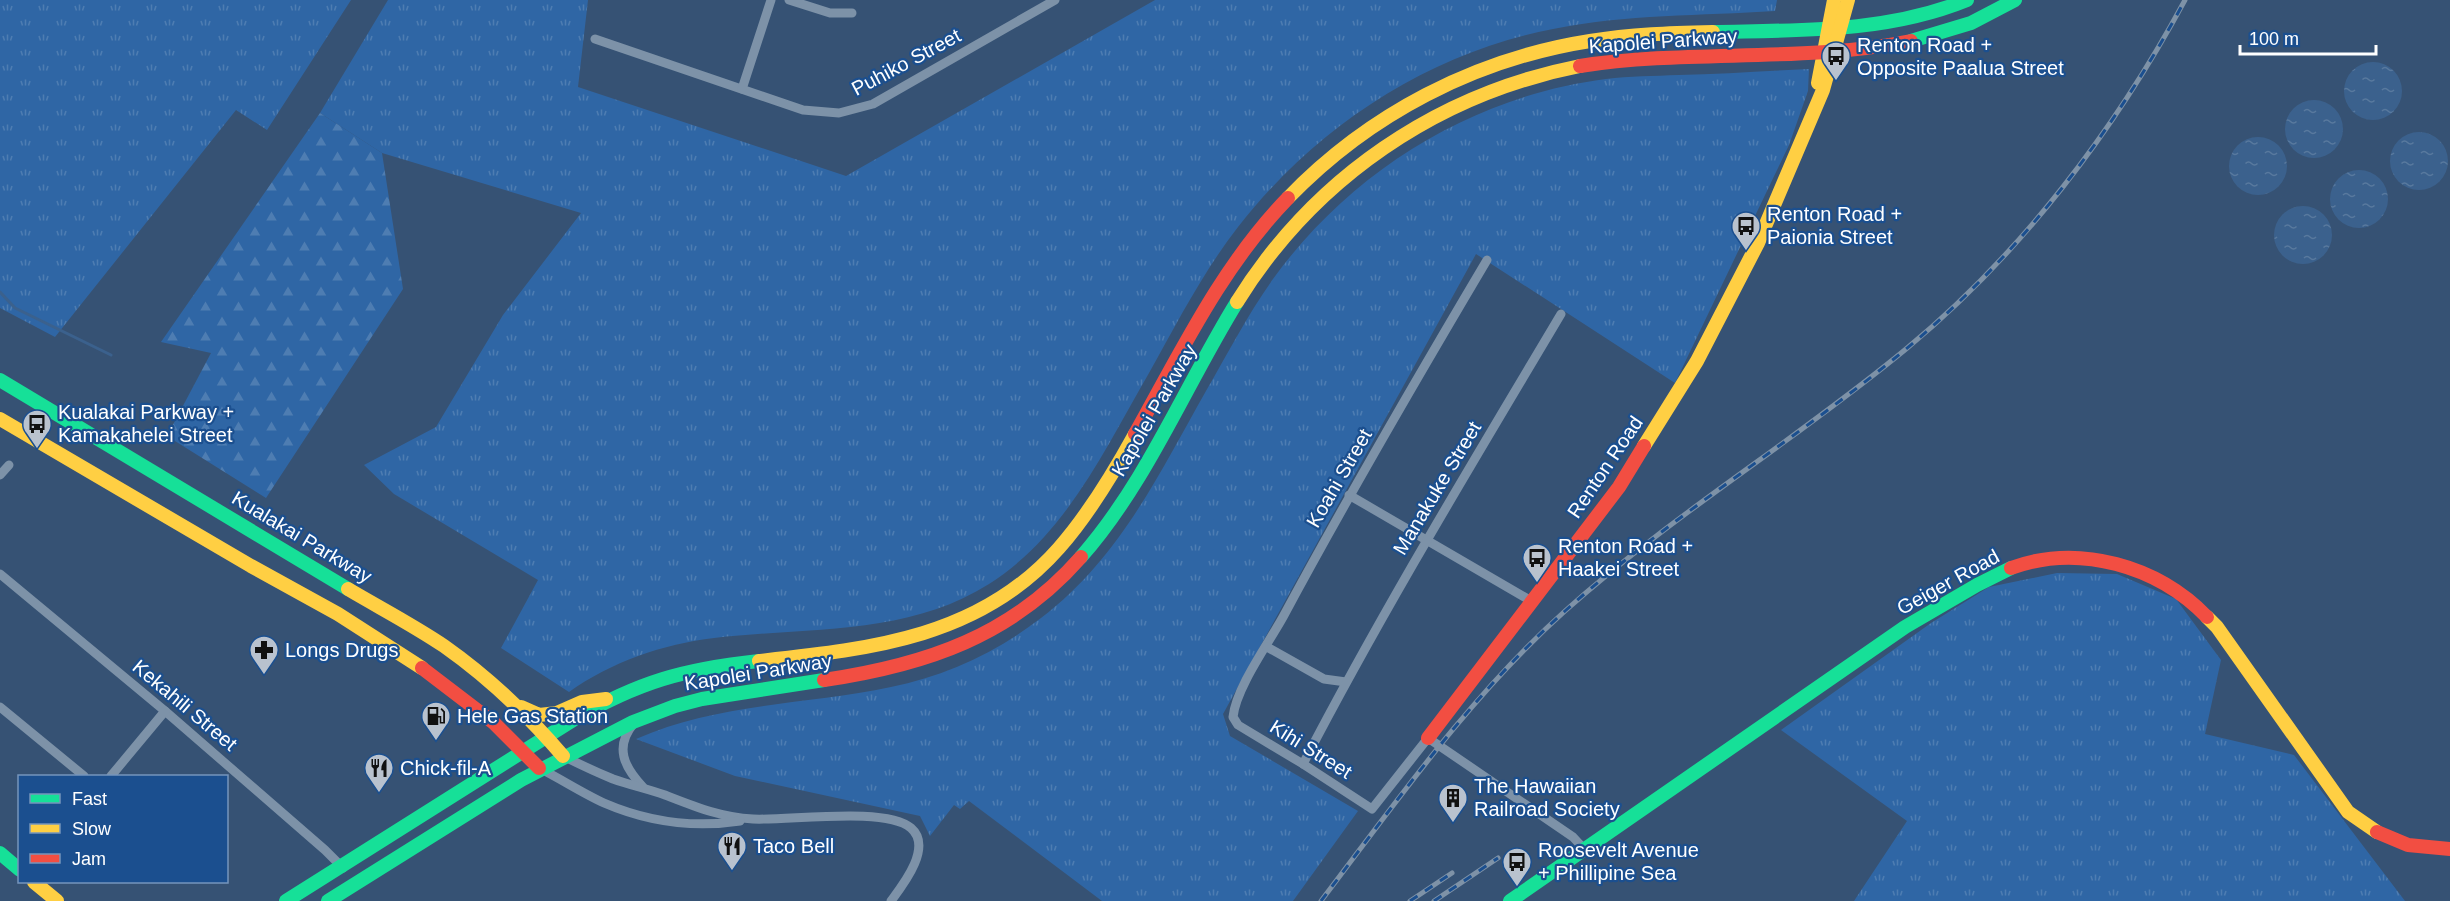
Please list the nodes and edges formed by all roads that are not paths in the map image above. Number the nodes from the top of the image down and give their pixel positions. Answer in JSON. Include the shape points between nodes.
{"nodes":[{"id":1,"x":771,"y":0,"type":"edge"},
{"id":2,"x":789,"y":0,"type":"edge"},
{"id":3,"x":1055,"y":0,"type":"edge"},
{"id":4,"x":1834,"y":0,"type":"edge"},
{"id":5,"x":1848,"y":0,"type":"edge"},
{"id":6,"x":1967,"y":0,"type":"edge"},
{"id":7,"x":2015,"y":0,"type":"edge"},
{"id":8,"x":852,"y":13,"type":"dead end"},
{"id":9,"x":1834,"y":29,"type":"junction"},
{"id":10,"x":595,"y":39,"type":"dead end"},
{"id":11,"x":1829,"y":52,"type":"junction"},
{"id":12,"x":742,"y":89,"type":"junction"},
{"id":13,"x":1486,"y":260,"type":"dead end"},
{"id":14,"x":1561,"y":314,"type":"dead end"},
{"id":15,"x":0,"y":380,"type":"edge"},
{"id":16,"x":0,"y":419,"type":"edge"},
{"id":17,"x":9,"y":465,"type":"dead end"},
{"id":18,"x":0,"y":475,"type":"edge"},
{"id":19,"x":1349,"y":495,"type":"junction"},
{"id":20,"x":1427,"y":540,"type":"junction"},
{"id":21,"x":0,"y":574,"type":"edge"},
{"id":22,"x":1533,"y":602,"type":"junction"},
{"id":23,"x":1267,"y":647,"type":"junction"},
{"id":24,"x":1346,"y":682,"type":"junction"},
{"id":25,"x":614,"y":698,"type":"junction"},
{"id":26,"x":509,"y":700,"type":"junction"},
{"id":27,"x":0,"y":707,"type":"edge"},
{"id":28,"x":165,"y":711,"type":"junction"},
{"id":29,"x":1233,"y":717,"type":"joint"},
{"id":30,"x":638,"y":719,"type":"junction"},
{"id":31,"x":546,"y":736,"type":"junction"},
{"id":32,"x":1428,"y":738,"type":"junction"},
{"id":33,"x":524,"y":752,"type":"junction"},
{"id":34,"x":563,"y":756,"type":"junction"},
{"id":35,"x":1303,"y":764,"type":"junction"},
{"id":36,"x":539,"y":768,"type":"junction"},
{"id":37,"x":82,"y":775,"type":"edge"},
{"id":38,"x":113,"y":775,"type":"edge"},
{"id":39,"x":645,"y":789,"type":"junction"},
{"id":40,"x":1372,"y":809,"type":"joint"},
{"id":41,"x":753,"y":819,"type":"junction"},
{"id":42,"x":2450,"y":849,"type":"edge"},
{"id":43,"x":1585,"y":850,"type":"junction"},
{"id":44,"x":0,"y":853,"type":"edge"},
{"id":45,"x":18,"y":868,"type":"edge"},
{"id":46,"x":343,"y":868,"type":"junction"},
{"id":47,"x":35,"y":883,"type":"edge"},
{"id":48,"x":57,"y":901,"type":"edge"},
{"id":49,"x":286,"y":901,"type":"edge"},
{"id":50,"x":328,"y":901,"type":"edge"},
{"id":51,"x":891,"y":901,"type":"edge"},
{"id":52,"x":1510,"y":901,"type":"edge"}],
"edges":[{"from":1,"to":12,"type":"street"},
{"from":2,"to":8,"type":"street","via":[[830,13]]},
{"from":3,"to":12,"type":"street","name":"Puhiko Street","via":[[862,108],[839,113],[815,112]]},
{"from":4,"to":9,"type":"main road","name":"Renton Road"},
{"from":5,"to":9,"type":"main road","name":"Renton Road"},
{"from":6,"to":9,"type":"main road","name":"Kapolei Parkway","via":[[1893,24]]},
{"from":7,"to":11,"type":"main road","name":"Kapolei Parkway","via":[[1963,26],[1919,40],[1875,49]]},
{"from":9,"to":11,"type":"main road","name":"Renton Road"},
{"from":9,"to":25,"type":"main road","name":"Kapolei Parkway","via":[[1598,39],[1498,63],[1419,98],[1341,149],[1257,232],[1210,302],[1096,502],[1060,548],[1016,587],[964,619],[907,640],[867,649],[695,670],[650,682]]},
{"from":10,"to":12,"type":"street","name":"Puhiko Street"},
{"from":11,"to":22,"type":"main road","name":"Renton Road","via":[[1828,77],[1758,243],[1697,361],[1619,487]]},
{"from":11,"to":30,"type":"main road","name":"Kapolei Parkway","via":[[1644,59],[1578,67],[1482,94],[1415,127],[1336,184],[1274,249],[1243,294],[1114,517],[1075,566],[1028,607],[973,640],[912,664],[870,674],[705,698]]},
{"from":13,"to":19,"type":"street","name":"Koahi Street"},
{"from":14,"to":20,"type":"street","name":"Manakuke Street"},
{"from":15,"to":26,"type":"main road","name":"Kualakai Parkway","via":[[418,629],[464,661]]},
{"from":16,"to":33,"type":"main road","via":[[338,614],[424,668]]},
{"from":17,"to":18,"type":"street"},
{"from":19,"to":20,"type":"street"},
{"from":19,"to":23,"type":"street","name":"Koahi Street"},
{"from":20,"to":22,"type":"street"},
{"from":20,"to":24,"type":"street","name":"Manakuke Street"},
{"from":21,"to":28,"type":"street","name":"Kekahili Street"},
{"from":22,"to":32,"type":"main road","name":"Renton Road"},
{"from":23,"to":24,"type":"street","via":[[1324,679]]},
{"from":23,"to":29,"type":"street","name":"Koahi Street","via":[[1234,702]]},
{"from":24,"to":35,"type":"street","name":"Manakuke Street"},
{"from":25,"to":26,"type":"main road","via":[[582,702],[557,713],[539,715]]},
{"from":25,"to":31,"type":"main road","name":"Kapolei Parkway"},
{"from":26,"to":31,"type":"main road","name":"Kualakai Parkway"},
{"from":27,"to":37,"type":"street"},
{"from":28,"to":38,"type":"street"},
{"from":28,"to":46,"type":"street","name":"Kekahili Street"},
{"from":29,"to":35,"type":"street","name":"Kihi Street","via":[[1238,725]]},
{"from":30,"to":34,"type":"main road","name":"Kapolei Parkway"},
{"from":30,"to":39,"type":"street","via":[[626,734],[622,753],[628,770]]},
{"from":31,"to":33,"type":"main road","name":"Kapolei Parkway"},
{"from":31,"to":34,"type":"main road","name":"Kualakai Parkway"},
{"from":32,"to":40,"type":"street","name":"Renton Road"},
{"from":32,"to":43,"type":"street","via":[[1573,837]]},
{"from":33,"to":36,"type":"main road"},
{"from":33,"to":46,"type":"main road","name":"Kapolei Parkway"},
{"from":34,"to":36,"type":"main road","name":"Kapolei Parkway"},
{"from":34,"to":39,"type":"street"},
{"from":35,"to":40,"type":"street","name":"Kihi Street"},
{"from":36,"to":41,"type":"street","via":[[604,802],[652,818],[699,825]]},
{"from":36,"to":50,"type":"main road","name":"Kapolei Parkway"},
{"from":39,"to":41,"type":"street","via":[[704,811]]},
{"from":41,"to":51,"type":"street","via":[[857,817],[896,821],[910,827],[918,840],[918,852]]},
{"from":42,"to":43,"type":"main road","name":"Geiger Road","via":[[2406,846],[2365,827],[2334,794],[2217,627],[2190,599],[2160,580],[2124,565],[2088,558],[2014,567],[1977,585],[1905,627]]},
{"from":43,"to":52,"type":"main road","name":"Geiger Road"},
{"from":44,"to":45,"type":"main road"},
{"from":46,"to":49,"type":"main road","name":"Kapolei Parkway"},
{"from":47,"to":48,"type":"main road"}]}
